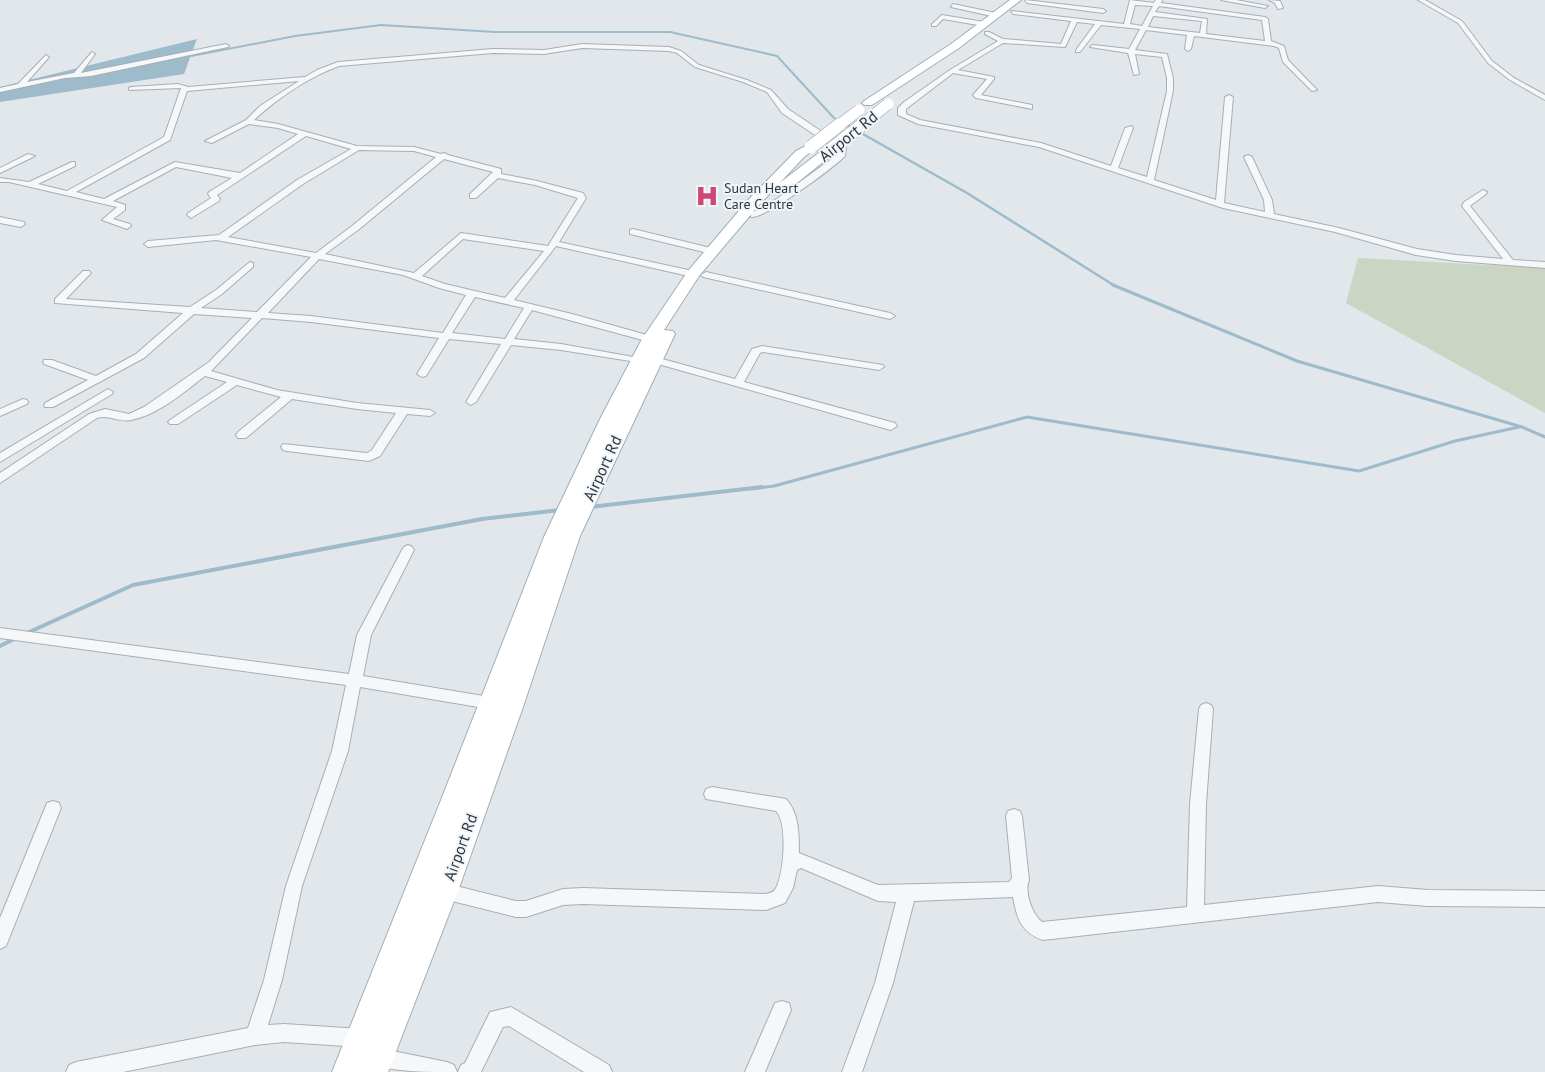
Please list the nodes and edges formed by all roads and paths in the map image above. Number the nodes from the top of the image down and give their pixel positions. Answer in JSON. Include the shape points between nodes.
{"nodes":[{"id":1,"x":1016,"y":0,"type":"edge"},
{"id":2,"x":1028,"y":0,"type":"edge"},
{"id":3,"x":1073,"y":0,"type":"edge"},
{"id":4,"x":1224,"y":0,"type":"edge"},
{"id":5,"x":1272,"y":0,"type":"edge"},
{"id":6,"x":1421,"y":0,"type":"edge"},
{"id":7,"x":1133,"y":1,"type":"edge"},
{"id":8,"x":1239,"y":1,"type":"edge"},
{"id":9,"x":1053,"y":2,"type":"edge"},
{"id":10,"x":1158,"y":3,"type":"edge"},
{"id":11,"x":953,"y":6,"type":"dead end"},
{"id":12,"x":1265,"y":6,"type":"dead end"},
{"id":13,"x":1280,"y":8,"type":"dead end"},
{"id":14,"x":1102,"y":11,"type":"junction"},
{"id":15,"x":1013,"y":12,"type":"junction"},
{"id":16,"x":1224,"y":13,"type":"junction"},
{"id":17,"x":1153,"y":14,"type":"junction"},
{"id":18,"x":961,"y":15,"type":"dead end"},
{"id":19,"x":1075,"y":19,"type":"junction"},
{"id":20,"x":1099,"y":22,"type":"junction"},
{"id":21,"x":989,"y":23,"type":"junction"},
{"id":22,"x":934,"y":25,"type":"dead end"},
{"id":23,"x":1127,"y":25,"type":"junction"},
{"id":24,"x":1145,"y":28,"type":"junction"},
{"id":25,"x":1191,"y":33,"type":"junction"},
{"id":26,"x":1203,"y":35,"type":"junction"},
{"id":27,"x":1001,"y":41,"type":"junction"},
{"id":28,"x":1268,"y":42,"type":"junction"},
{"id":29,"x":226,"y":46,"type":"dead end"},
{"id":30,"x":1093,"y":47,"type":"dead end"},
{"id":31,"x":1188,"y":49,"type":"dead end"},
{"id":32,"x":1132,"y":50,"type":"junction"},
{"id":33,"x":1078,"y":51,"type":"dead end"},
{"id":34,"x":92,"y":54,"type":"dead end"},
{"id":35,"x":46,"y":57,"type":"dead end"},
{"id":36,"x":952,"y":71,"type":"junction"},
{"id":37,"x":1136,"y":74,"type":"dead end"},
{"id":38,"x":76,"y":76,"type":"junction"},
{"id":39,"x":308,"y":79,"type":"junction"},
{"id":40,"x":20,"y":86,"type":"junction"},
{"id":41,"x":131,"y":89,"type":"dead end"},
{"id":42,"x":186,"y":89,"type":"junction"},
{"id":43,"x":0,"y":90,"type":"edge"},
{"id":44,"x":1314,"y":90,"type":"dead end"},
{"id":45,"x":1229,"y":97,"type":"dead end"},
{"id":46,"x":1545,"y":98,"type":"edge"},
{"id":47,"x":1029,"y":107,"type":"dead end"},
{"id":48,"x":250,"y":121,"type":"junction"},
{"id":49,"x":1130,"y":128,"type":"dead end"},
{"id":50,"x":305,"y":133,"type":"junction"},
{"id":51,"x":209,"y":141,"type":"dead end"},
{"id":52,"x":357,"y":148,"type":"junction"},
{"id":53,"x":444,"y":155,"type":"junction"},
{"id":54,"x":31,"y":156,"type":"dead end"},
{"id":55,"x":1248,"y":157,"type":"dead end"},
{"id":56,"x":72,"y":164,"type":"dead end"},
{"id":57,"x":1114,"y":169,"type":"junction"},
{"id":58,"x":496,"y":175,"type":"junction"},
{"id":59,"x":239,"y":176,"type":"junction"},
{"id":60,"x":1,"y":177,"type":"edge"},
{"id":61,"x":1150,"y":181,"type":"junction"},
{"id":62,"x":30,"y":185,"type":"junction"},
{"id":63,"x":1483,"y":192,"type":"dead end"},
{"id":64,"x":69,"y":193,"type":"junction"},
{"id":65,"x":473,"y":196,"type":"dead end"},
{"id":66,"x":106,"y":201,"type":"junction"},
{"id":67,"x":1220,"y":204,"type":"junction"},
{"id":68,"x":191,"y":215,"type":"dead end"},
{"id":69,"x":754,"y":215,"type":"junction"},
{"id":70,"x":1270,"y":215,"type":"junction"},
{"id":71,"x":0,"y":220,"type":"edge"},
{"id":72,"x":21,"y":224,"type":"dead end"},
{"id":73,"x":127,"y":226,"type":"dead end"},
{"id":74,"x":633,"y":232,"type":"dead end"},
{"id":75,"x":222,"y":238,"type":"junction"},
{"id":76,"x":148,"y":244,"type":"dead end"},
{"id":77,"x":552,"y":246,"type":"junction"},
{"id":78,"x":712,"y":251,"type":"junction"},
{"id":79,"x":317,"y":256,"type":"junction"},
{"id":80,"x":1511,"y":263,"type":"junction"},
{"id":81,"x":250,"y":265,"type":"dead end"},
{"id":82,"x":1545,"y":265,"type":"edge"},
{"id":83,"x":86,"y":273,"type":"dead end"},
{"id":84,"x":699,"y":274,"type":"junction"},
{"id":85,"x":416,"y":276,"type":"junction"},
{"id":86,"x":472,"y":294,"type":"junction"},
{"id":87,"x":508,"y":301,"type":"junction"},
{"id":88,"x":530,"y":306,"type":"junction"},
{"id":89,"x":191,"y":311,"type":"junction"},
{"id":90,"x":259,"y":315,"type":"junction"},
{"id":91,"x":890,"y":316,"type":"dead end"},
{"id":92,"x":447,"y":335,"type":"junction"},
{"id":93,"x":650,"y":339,"type":"junction"},
{"id":94,"x":508,"y":340,"type":"junction"},
{"id":95,"x":647,"y":360,"type":"junction"},
{"id":96,"x":48,"y":362,"type":"dead end"},
{"id":97,"x":879,"y":367,"type":"dead end"},
{"id":98,"x":204,"y":372,"type":"junction"},
{"id":99,"x":422,"y":374,"type":"dead end"},
{"id":100,"x":96,"y":380,"type":"junction"},
{"id":101,"x":235,"y":382,"type":"junction"},
{"id":102,"x":738,"y":383,"type":"junction"},
{"id":103,"x":108,"y":392,"type":"dead end"},
{"id":104,"x":290,"y":395,"type":"junction"},
{"id":105,"x":23,"y":402,"type":"dead end"},
{"id":106,"x":471,"y":402,"type":"dead end"},
{"id":107,"x":49,"y":405,"type":"dead end"},
{"id":108,"x":404,"y":410,"type":"junction"},
{"id":109,"x":0,"y":413,"type":"edge"},
{"id":110,"x":430,"y":413,"type":"dead end"},
{"id":111,"x":174,"y":422,"type":"dead end"},
{"id":112,"x":891,"y":426,"type":"dead end"},
{"id":113,"x":242,"y":435,"type":"dead end"},
{"id":114,"x":287,"y":447,"type":"dead end"},
{"id":115,"x":0,"y":458,"type":"edge"},
{"id":116,"x":0,"y":480,"type":"edge"},
{"id":117,"x":408,"y":550,"type":"dead end"},
{"id":118,"x":6,"y":633,"type":"edge"},
{"id":119,"x":353,"y":680,"type":"junction"},
{"id":120,"x":501,"y":705,"type":"junction"},
{"id":121,"x":1206,"y":709,"type":"dead end"},
{"id":122,"x":712,"y":794,"type":"dead end"},
{"id":123,"x":53,"y":808,"type":"dead end"},
{"id":124,"x":1014,"y":816,"type":"dead end"},
{"id":125,"x":791,"y":864,"type":"junction"},
{"id":126,"x":1018,"y":885,"type":"junction"},
{"id":127,"x":444,"y":891,"type":"junction"},
{"id":128,"x":907,"y":894,"type":"junction"},
{"id":129,"x":1545,"y":899,"type":"edge"},
{"id":130,"x":1195,"y":914,"type":"junction"},
{"id":131,"x":0,"y":940,"type":"edge"},
{"id":132,"x":782,"y":1010,"type":"dead end"},
{"id":133,"x":255,"y":1036,"type":"junction"},
{"id":134,"x":371,"y":1056,"type":"edge"},
{"id":135,"x":76,"y":1072,"type":"edge"},
{"id":136,"x":347,"y":1072,"type":"edge"},
{"id":137,"x":447,"y":1072,"type":"edge"},
{"id":138,"x":468,"y":1072,"type":"edge"},
{"id":139,"x":602,"y":1072,"type":"edge"},
{"id":140,"x":755,"y":1072,"type":"edge"},
{"id":141,"x":852,"y":1072,"type":"edge"}],
"edges":[{"from":1,"to":21,"type":"main road"},
{"from":2,"to":9,"type":"street"},
{"from":2,"to":15,"type":"main road","name":"Airport Rd"},
{"from":3,"to":14,"type":"street","via":[[1104,4]]},
{"from":4,"to":8,"type":"street"},
{"from":5,"to":13,"type":"street","via":[[1278,2]]},
{"from":6,"to":46,"type":"street","via":[[1460,22],[1490,62]]},
{"from":7,"to":10,"type":"street"},
{"from":7,"to":23,"type":"street"},
{"from":8,"to":12,"type":"street"},
{"from":8,"to":16,"type":"street"},
{"from":9,"to":14,"type":"street"},
{"from":10,"to":16,"type":"street"},
{"from":10,"to":17,"type":"street"},
{"from":11,"to":21,"type":"street"},
{"from":14,"to":20,"type":"street"},
{"from":15,"to":19,"type":"street"},
{"from":15,"to":21,"type":"main road","name":"Airport Rd"},
{"from":16,"to":28,"type":"street","via":[[1264,18]]},
{"from":17,"to":24,"type":"street"},
{"from":17,"to":26,"type":"street","via":[[1205,20]]},
{"from":18,"to":21,"type":"street"},
{"from":19,"to":20,"type":"street"},
{"from":19,"to":27,"type":"street","via":[[1063,46]]},
{"from":20,"to":23,"type":"street"},
{"from":20,"to":33,"type":"street"},
{"from":21,"to":22,"type":"street","via":[[942,17]]},
{"from":21,"to":27,"type":"street"},
{"from":21,"to":69,"type":"main road","name":"Airport Rd","bridge":true,"via":[[955,54],[783,187]]},
{"from":21,"to":78,"type":"main road","bridge":true,"via":[[868,103],[800,154]]},
{"from":23,"to":24,"type":"street"},
{"from":24,"to":25,"type":"street"},
{"from":24,"to":32,"type":"street"},
{"from":25,"to":26,"type":"street"},
{"from":25,"to":31,"type":"street"},
{"from":26,"to":28,"type":"street"},
{"from":27,"to":36,"type":"street"},
{"from":28,"to":44,"type":"street","via":[[1281,46],[1285,61]]},
{"from":29,"to":38,"type":"street"},
{"from":30,"to":32,"type":"street"},
{"from":32,"to":37,"type":"street"},
{"from":32,"to":61,"type":"street","via":[[1164,54],[1170,78]]},
{"from":34,"to":38,"type":"street"},
{"from":35,"to":40,"type":"street"},
{"from":36,"to":47,"type":"street","via":[[992,78],[978,97]]},
{"from":36,"to":57,"type":"street","via":[[906,104],[902,114],[918,122],[1041,145]]},
{"from":38,"to":40,"type":"street"},
{"from":39,"to":42,"type":"street"},
{"from":39,"to":48,"type":"street","via":[[263,108]]},
{"from":39,"to":69,"type":"street","via":[[338,64],[474,52],[544,52],[590,45],[676,51],[697,66],[745,80],[769,91],[785,111],[843,150],[841,156],[774,205]]},
{"from":40,"to":43,"type":"street"},
{"from":41,"to":42,"type":"street","via":[[183,86]]},
{"from":42,"to":64,"type":"street","via":[[167,138]]},
{"from":45,"to":67,"type":"street"},
{"from":48,"to":50,"type":"street"},
{"from":48,"to":51,"type":"street"},
{"from":49,"to":57,"type":"street"},
{"from":50,"to":52,"type":"street"},
{"from":50,"to":59,"type":"street"},
{"from":52,"to":53,"type":"street","via":[[414,149]]},
{"from":52,"to":75,"type":"street","via":[[300,182]]},
{"from":53,"to":58,"type":"street","via":[[496,170]]},
{"from":53,"to":79,"type":"street"},
{"from":54,"to":60,"type":"street"},
{"from":55,"to":70,"type":"street","via":[[1268,200]]},
{"from":56,"to":62,"type":"street"},
{"from":57,"to":61,"type":"street"},
{"from":58,"to":65,"type":"street"},
{"from":58,"to":77,"type":"street","via":[[581,196]]},
{"from":59,"to":66,"type":"street","via":[[175,164]]},
{"from":59,"to":68,"type":"street","via":[[212,194],[216,199]]},
{"from":60,"to":62,"type":"street"},
{"from":61,"to":67,"type":"street"},
{"from":62,"to":64,"type":"street"},
{"from":63,"to":80,"type":"street","via":[[1466,206]]},
{"from":64,"to":66,"type":"street"},
{"from":66,"to":73,"type":"street","via":[[122,206],[106,220]]},
{"from":67,"to":70,"type":"street"},
{"from":69,"to":84,"type":"main road","name":"Airport Rd"},
{"from":70,"to":80,"type":"street","via":[[1416,252]]},
{"from":71,"to":72,"type":"street"},
{"from":74,"to":78,"type":"street"},
{"from":75,"to":76,"type":"street"},
{"from":75,"to":79,"type":"street"},
{"from":77,"to":84,"type":"street"},
{"from":77,"to":85,"type":"street","via":[[461,236]]},
{"from":77,"to":87,"type":"street"},
{"from":78,"to":84,"type":"main road"},
{"from":79,"to":85,"type":"street"},
{"from":79,"to":90,"type":"street"},
{"from":80,"to":82,"type":"street"},
{"from":81,"to":89,"type":"street"},
{"from":83,"to":89,"type":"street","via":[[58,301]]},
{"from":84,"to":91,"type":"street"},
{"from":84,"to":93,"type":"main road"},
{"from":84,"to":95,"type":"main road","name":"Airport Rd","via":[[663,341]]},
{"from":85,"to":86,"type":"street"},
{"from":86,"to":87,"type":"street"},
{"from":86,"to":92,"type":"street"},
{"from":87,"to":88,"type":"street"},
{"from":88,"to":93,"type":"street"},
{"from":88,"to":94,"type":"street"},
{"from":89,"to":90,"type":"street"},
{"from":89,"to":100,"type":"street","via":[[140,356]]},
{"from":90,"to":92,"type":"street"},
{"from":90,"to":98,"type":"street"},
{"from":92,"to":94,"type":"street"},
{"from":92,"to":99,"type":"street"},
{"from":93,"to":95,"type":"main road"},
{"from":94,"to":95,"type":"street"},
{"from":94,"to":106,"type":"street"},
{"from":95,"to":102,"type":"street"},
{"from":95,"to":120,"type":"main road","name":"Airport Rd","via":[[609,419],[589,478],[562,536]]},
{"from":96,"to":100,"type":"street"},
{"from":97,"to":102,"type":"street","via":[[762,349],[756,351]]},
{"from":98,"to":101,"type":"street"},
{"from":98,"to":116,"type":"street","via":[[138,415],[124,418],[105,412],[93,416]]},
{"from":100,"to":107,"type":"street"},
{"from":101,"to":104,"type":"street"},
{"from":101,"to":111,"type":"street"},
{"from":102,"to":112,"type":"street"},
{"from":103,"to":115,"type":"street"},
{"from":104,"to":108,"type":"street"},
{"from":104,"to":113,"type":"street"},
{"from":105,"to":109,"type":"street"},
{"from":108,"to":110,"type":"street"},
{"from":108,"to":114,"type":"street","via":[[376,453],[369,457]]},
{"from":117,"to":119,"type":"street","via":[[364,635]]},
{"from":118,"to":119,"type":"street"},
{"from":119,"to":120,"type":"street"},
{"from":119,"to":133,"type":"street","via":[[340,751],[294,886],[274,980]]},
{"from":120,"to":127,"type":"main road","name":"Airport Rd"},
{"from":120,"to":134,"type":"main road"},
{"from":121,"to":130,"type":"street","via":[[1198,804]]},
{"from":122,"to":125,"type":"street","via":[[785,807],[789,816]]},
{"from":123,"to":131,"type":"street"},
{"from":124,"to":126,"type":"street"},
{"from":125,"to":127,"type":"street","via":[[783,893],[775,901],[766,902],[583,896],[563,897],[516,910]]},
{"from":125,"to":128,"type":"street","via":[[806,861],[878,893]]},
{"from":126,"to":128,"type":"street","via":[[1008,890]]},
{"from":126,"to":130,"type":"street","via":[[1031,927],[1042,931]]},
{"from":127,"to":134,"type":"main road","name":"Airport Rd"},
{"from":128,"to":141,"type":"street","via":[[884,983]]},
{"from":129,"to":130,"type":"street","via":[[1428,898],[1378,894]]},
{"from":132,"to":140,"type":"street"},
{"from":133,"to":134,"type":"street","via":[[284,1033]]},
{"from":133,"to":135,"type":"street"},
{"from":134,"to":136,"type":"main road"},
{"from":134,"to":137,"type":"street"},
{"from":138,"to":139,"type":"street","via":[[472,1070],[497,1020],[511,1016]]}]}
